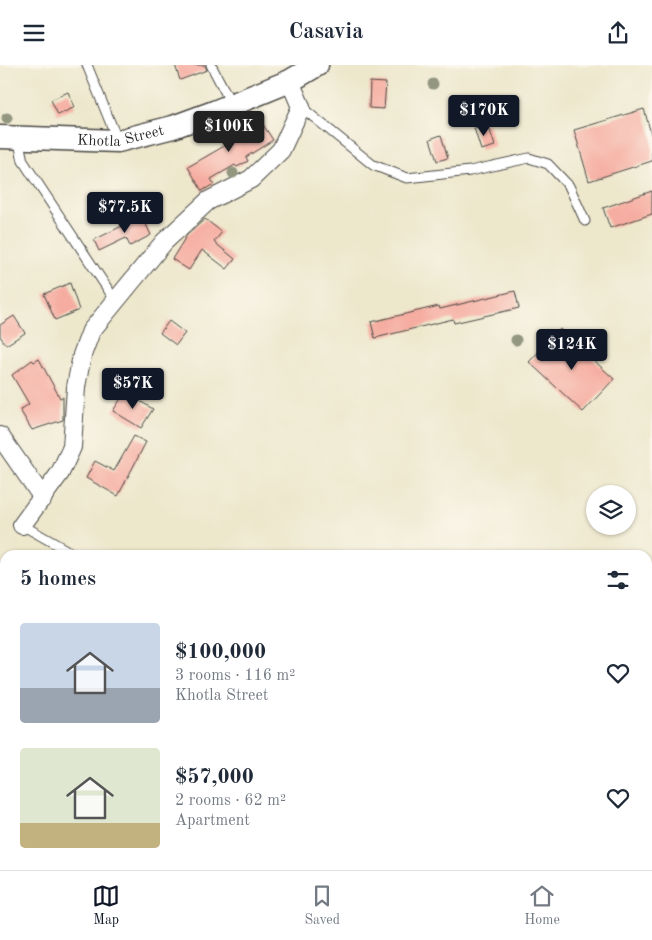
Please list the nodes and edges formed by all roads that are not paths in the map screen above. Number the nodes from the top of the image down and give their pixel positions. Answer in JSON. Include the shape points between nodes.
{"nodes":[{"id":1,"x":88,"y":65,"type":"edge"},
{"id":2,"x":211,"y":65,"type":"edge"},
{"id":3,"x":318,"y":65,"type":"edge"},
{"id":4,"x":290,"y":81,"type":"junction"},
{"id":5,"x":232,"y":105,"type":"junction"},
{"id":6,"x":301,"y":107,"type":"junction"},
{"id":7,"x":9,"y":138,"type":"edge"},
{"id":8,"x":118,"y":141,"type":"junction"},
{"id":9,"x":585,"y":221,"type":"dead end"},
{"id":10,"x":115,"y":300,"type":"junction"},
{"id":11,"x":0,"y":436,"type":"edge"},
{"id":12,"x":43,"y":497,"type":"junction"},
{"id":13,"x":22,"y":525,"type":"joint"},
{"id":14,"x":66,"y":550,"type":"edge"}],
"edges":[{"from":1,"to":8,"type":"lane"},
{"from":2,"to":5,"type":"lane"},
{"from":3,"to":4,"type":"street","name":"Khotla Street"},
{"from":4,"to":5,"type":"street","name":"Khotla Street"},
{"from":4,"to":6,"type":"street"},
{"from":5,"to":8,"type":"street","name":"Khotla Street","via":[[173,127]]},
{"from":6,"to":9,"type":"lane","via":[[373,165],[407,179],[470,171],[529,157],[548,164],[569,186]]},
{"from":6,"to":10,"type":"street","via":[[281,150],[250,179],[208,201],[164,242]]},
{"from":7,"to":8,"type":"street","name":"Khotla Street"},
{"from":7,"to":10,"type":"lane"},
{"from":10,"to":12,"type":"street","via":[[91,331],[82,355],[76,387],[72,447],[60,473]]},
{"from":11,"to":12,"type":"street"},
{"from":12,"to":13,"type":"street"},
{"from":13,"to":14,"type":"lane"}]}
